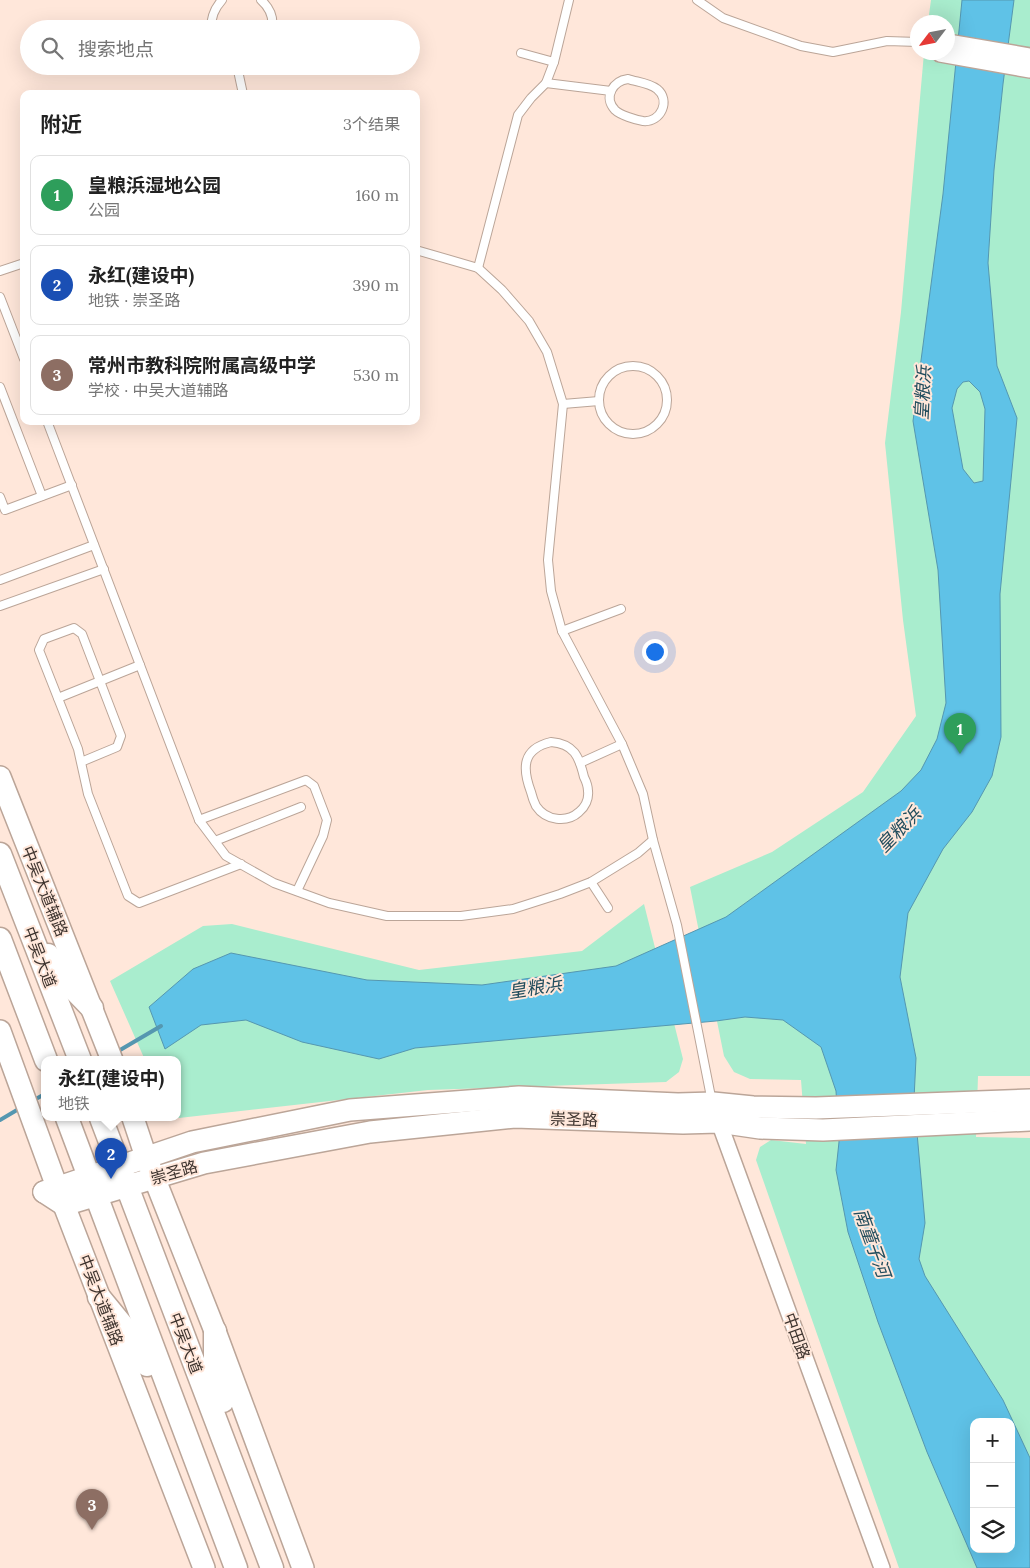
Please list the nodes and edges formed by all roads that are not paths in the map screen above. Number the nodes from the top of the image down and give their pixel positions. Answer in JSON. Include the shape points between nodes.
{"nodes":[{"id":1,"x":222,"y":0,"type":"edge"},
{"id":2,"x":261,"y":0,"type":"edge"},
{"id":3,"x":569,"y":0,"type":"edge"},
{"id":4,"x":697,"y":0,"type":"edge"},
{"id":5,"x":708,"y":3,"type":"edge"},
{"id":6,"x":211,"y":20,"type":"edge"},
{"id":7,"x":272,"y":20,"type":"edge"},
{"id":8,"x":910,"y":43,"type":"edge"},
{"id":9,"x":955,"y":50,"type":"edge"},
{"id":10,"x":955,"y":52,"type":"edge"},
{"id":11,"x":521,"y":53,"type":"dead end"},
{"id":12,"x":1030,"y":56,"type":"edge"},
{"id":13,"x":554,"y":62,"type":"junction"},
{"id":14,"x":1030,"y":70,"type":"edge"},
{"id":15,"x":239,"y":75,"type":"edge"},
{"id":16,"x":546,"y":83,"type":"junction"},
{"id":17,"x":241,"y":90,"type":"edge"},
{"id":18,"x":611,"y":91,"type":"junction"},
{"id":19,"x":420,"y":251,"type":"edge"},
{"id":20,"x":20,"y":264,"type":"edge"},
{"id":21,"x":478,"y":268,"type":"junction"},
{"id":22,"x":0,"y":271,"type":"edge"},
{"id":23,"x":0,"y":297,"type":"edge"},
{"id":24,"x":20,"y":349,"type":"edge"},
{"id":25,"x":0,"y":387,"type":"edge"},
{"id":26,"x":599,"y":401,"type":"junction"},
{"id":27,"x":563,"y":404,"type":"junction"},
{"id":28,"x":49,"y":425,"type":"edge"},
{"id":29,"x":72,"y":485,"type":"junction"},
{"id":30,"x":42,"y":496,"type":"junction"},
{"id":31,"x":0,"y":497,"type":"edge"},
{"id":32,"x":94,"y":544,"type":"junction"},
{"id":33,"x":104,"y":569,"type":"junction"},
{"id":34,"x":0,"y":580,"type":"edge"},
{"id":35,"x":0,"y":606,"type":"edge"},
{"id":36,"x":622,"y":609,"type":"dead end"},
{"id":37,"x":562,"y":631,"type":"junction"},
{"id":38,"x":140,"y":665,"type":"junction"},
{"id":39,"x":100,"y":681,"type":"junction"},
{"id":40,"x":58,"y":698,"type":"junction"},
{"id":41,"x":622,"y":744,"type":"junction"},
{"id":42,"x":81,"y":762,"type":"junction"},
{"id":43,"x":580,"y":763,"type":"junction"},
{"id":44,"x":0,"y":777,"type":"edge"},
{"id":45,"x":301,"y":807,"type":"dead end"},
{"id":46,"x":200,"y":820,"type":"junction"},
{"id":47,"x":653,"y":840,"type":"junction"},
{"id":48,"x":215,"y":841,"type":"junction"},
{"id":49,"x":0,"y":854,"type":"edge"},
{"id":50,"x":241,"y":864,"type":"junction"},
{"id":51,"x":590,"y":882,"type":"junction"},
{"id":52,"x":296,"y":891,"type":"junction"},
{"id":53,"x":608,"y":908,"type":"dead end"},
{"id":54,"x":28,"y":926,"type":"junction"},
{"id":55,"x":0,"y":939,"type":"edge"},
{"id":56,"x":95,"y":1018,"type":"junction"},
{"id":57,"x":2,"y":1040,"type":"edge"},
{"id":58,"x":77,"y":1053,"type":"edge"},
{"id":59,"x":44,"y":1056,"type":"edge"},
{"id":60,"x":110,"y":1056,"type":"edge"},
{"id":61,"x":1030,"y":1100,"type":"edge"},
{"id":62,"x":716,"y":1112,"type":"junction"},
{"id":63,"x":982,"y":1113,"type":"junction"},
{"id":64,"x":1030,"y":1120,"type":"edge"},
{"id":65,"x":68,"y":1121,"type":"edge"},
{"id":66,"x":102,"y":1121,"type":"edge"},
{"id":67,"x":134,"y":1121,"type":"edge"},
{"id":68,"x":146,"y":1157,"type":"junction"},
{"id":69,"x":124,"y":1176,"type":"junction"},
{"id":70,"x":154,"y":1178,"type":"junction"},
{"id":71,"x":92,"y":1186,"type":"junction"},
{"id":72,"x":61,"y":1196,"type":"junction"},
{"id":73,"x":99,"y":1297,"type":"junction"},
{"id":74,"x":215,"y":1331,"type":"junction"},
{"id":75,"x":192,"y":1450,"type":"junction"},
{"id":76,"x":227,"y":1452,"type":"junction"},
{"id":77,"x":204,"y":1568,"type":"edge"},
{"id":78,"x":236,"y":1568,"type":"edge"},
{"id":79,"x":272,"y":1568,"type":"edge"},
{"id":80,"x":303,"y":1568,"type":"edge"},
{"id":81,"x":882,"y":1568,"type":"edge"}],
"edges":[{"from":1,"to":6,"type":"lane"},
{"from":2,"to":7,"type":"lane"},
{"from":3,"to":13,"type":"lane"},
{"from":4,"to":5,"type":"lane"},
{"from":5,"to":8,"type":"lane","via":[[723,18],[801,46],[833,52],[887,41]]},
{"from":9,"to":12,"type":"street"},
{"from":10,"to":14,"type":"street"},
{"from":11,"to":13,"type":"lane"},
{"from":13,"to":16,"type":"lane"},
{"from":15,"to":17,"type":"lane"},
{"from":16,"to":18,"type":"lane"},
{"from":16,"to":21,"type":"lane","via":[[518,115]]},
{"from":18,"to":18,"type":"lane","via":[[611,104],[619,113],[649,121],[663,109],[660,92],[651,86],[628,79],[617,82]]},
{"from":19,"to":21,"type":"lane"},
{"from":20,"to":22,"type":"lane"},
{"from":21,"to":27,"type":"lane","via":[[529,321],[547,352]]},
{"from":23,"to":24,"type":"lane"},
{"from":25,"to":30,"type":"lane"},
{"from":26,"to":26,"type":"lane","via":[[607,422],[627,433],[643,432],[658,423],[667,403],[662,382],[645,368],[634,366],[613,372],[603,385]]},
{"from":26,"to":27,"type":"lane"},
{"from":27,"to":37,"type":"lane","via":[[548,560],[551,591]]},
{"from":28,"to":29,"type":"lane"},
{"from":29,"to":30,"type":"lane"},
{"from":29,"to":32,"type":"lane"},
{"from":30,"to":31,"type":"lane","via":[[5,510]]},
{"from":32,"to":33,"type":"lane"},
{"from":32,"to":34,"type":"lane"},
{"from":33,"to":35,"type":"lane"},
{"from":33,"to":38,"type":"lane"},
{"from":36,"to":37,"type":"lane"},
{"from":37,"to":41,"type":"lane"},
{"from":38,"to":39,"type":"lane"},
{"from":38,"to":46,"type":"lane"},
{"from":39,"to":40,"type":"lane"},
{"from":39,"to":40,"type":"lane","via":[[82,634],[74,628],[44,639],[39,650]]},
{"from":39,"to":42,"type":"lane","via":[[121,736],[117,747]]},
{"from":40,"to":42,"type":"lane"},
{"from":41,"to":43,"type":"lane"},
{"from":41,"to":47,"type":"lane","via":[[642,794]]},
{"from":42,"to":50,"type":"lane","via":[[88,794],[128,896],[139,903]]},
{"from":43,"to":43,"type":"lane","via":[[576,754],[560,742],[541,744],[527,757],[525,776],[536,806],[542,813],[567,819],[582,809],[589,792]]},
{"from":44,"to":56,"type":"main road","name":"中吴大道辅路"},
{"from":45,"to":48,"type":"lane"},
{"from":46,"to":48,"type":"lane"},
{"from":46,"to":52,"type":"lane","via":[[306,780],[314,786],[327,820],[323,836]]},
{"from":47,"to":51,"type":"lane"},
{"from":47,"to":62,"type":"lane","via":[[677,925]]},
{"from":48,"to":50,"type":"lane","via":[[226,856]]},
{"from":49,"to":54,"type":"main road","name":"中吴大道"},
{"from":50,"to":52,"type":"lane","via":[[274,883]]},
{"from":51,"to":52,"type":"lane","via":[[513,909],[461,916],[387,916],[329,903]]},
{"from":51,"to":53,"type":"lane"},
{"from":54,"to":56,"type":"main road","via":[[61,976]]},
{"from":54,"to":58,"type":"main road","name":"中吴大道"},
{"from":55,"to":59,"type":"main road","name":"中吴大道"},
{"from":56,"to":60,"type":"main road","name":"中吴大道辅路"},
{"from":57,"to":72,"type":"main road","name":"中吴大道辅路"},
{"from":61,"to":63,"type":"main road"},
{"from":62,"to":63,"type":"main road","name":"崇圣路","via":[[752,1107]]},
{"from":62,"to":63,"type":"main road","name":"崇圣路","via":[[760,1128],[823,1130]]},
{"from":62,"to":68,"type":"main road","name":"崇圣路","via":[[678,1104],[519,1097],[350,1110],[192,1142]]},
{"from":62,"to":70,"type":"main road","name":"崇圣路","via":[[683,1123],[515,1117],[370,1132],[204,1163]]},
{"from":62,"to":81,"type":"street","name":"中田路"},
{"from":63,"to":64,"type":"main road"},
{"from":65,"to":71,"type":"main road","name":"中吴大道"},
{"from":66,"to":69,"type":"main road","name":"中吴大道"},
{"from":67,"to":68,"type":"main road"},
{"from":68,"to":69,"type":"main road","name":"崇圣路"},
{"from":68,"to":70,"type":"main road"},
{"from":69,"to":70,"type":"main road","name":"崇圣路"},
{"from":69,"to":71,"type":"main road","name":"崇圣路"},
{"from":69,"to":76,"type":"main road","name":"中吴大道"},
{"from":70,"to":74,"type":"main road"},
{"from":71,"to":72,"type":"main road","name":"崇圣路"},
{"from":71,"to":75,"type":"main road","name":"中吴大道"},
{"from":72,"to":73,"type":"main road","name":"中吴大道辅路"},
{"from":73,"to":75,"type":"main road","via":[[140,1347],[166,1420]]},
{"from":73,"to":77,"type":"main road","name":"中吴大道辅路"},
{"from":74,"to":76,"type":"main road","via":[[215,1381],[226,1409]]},
{"from":74,"to":80,"type":"main road"},
{"from":75,"to":78,"type":"main road","name":"中吴大道"},
{"from":76,"to":79,"type":"main road","name":"中吴大道"}]}
